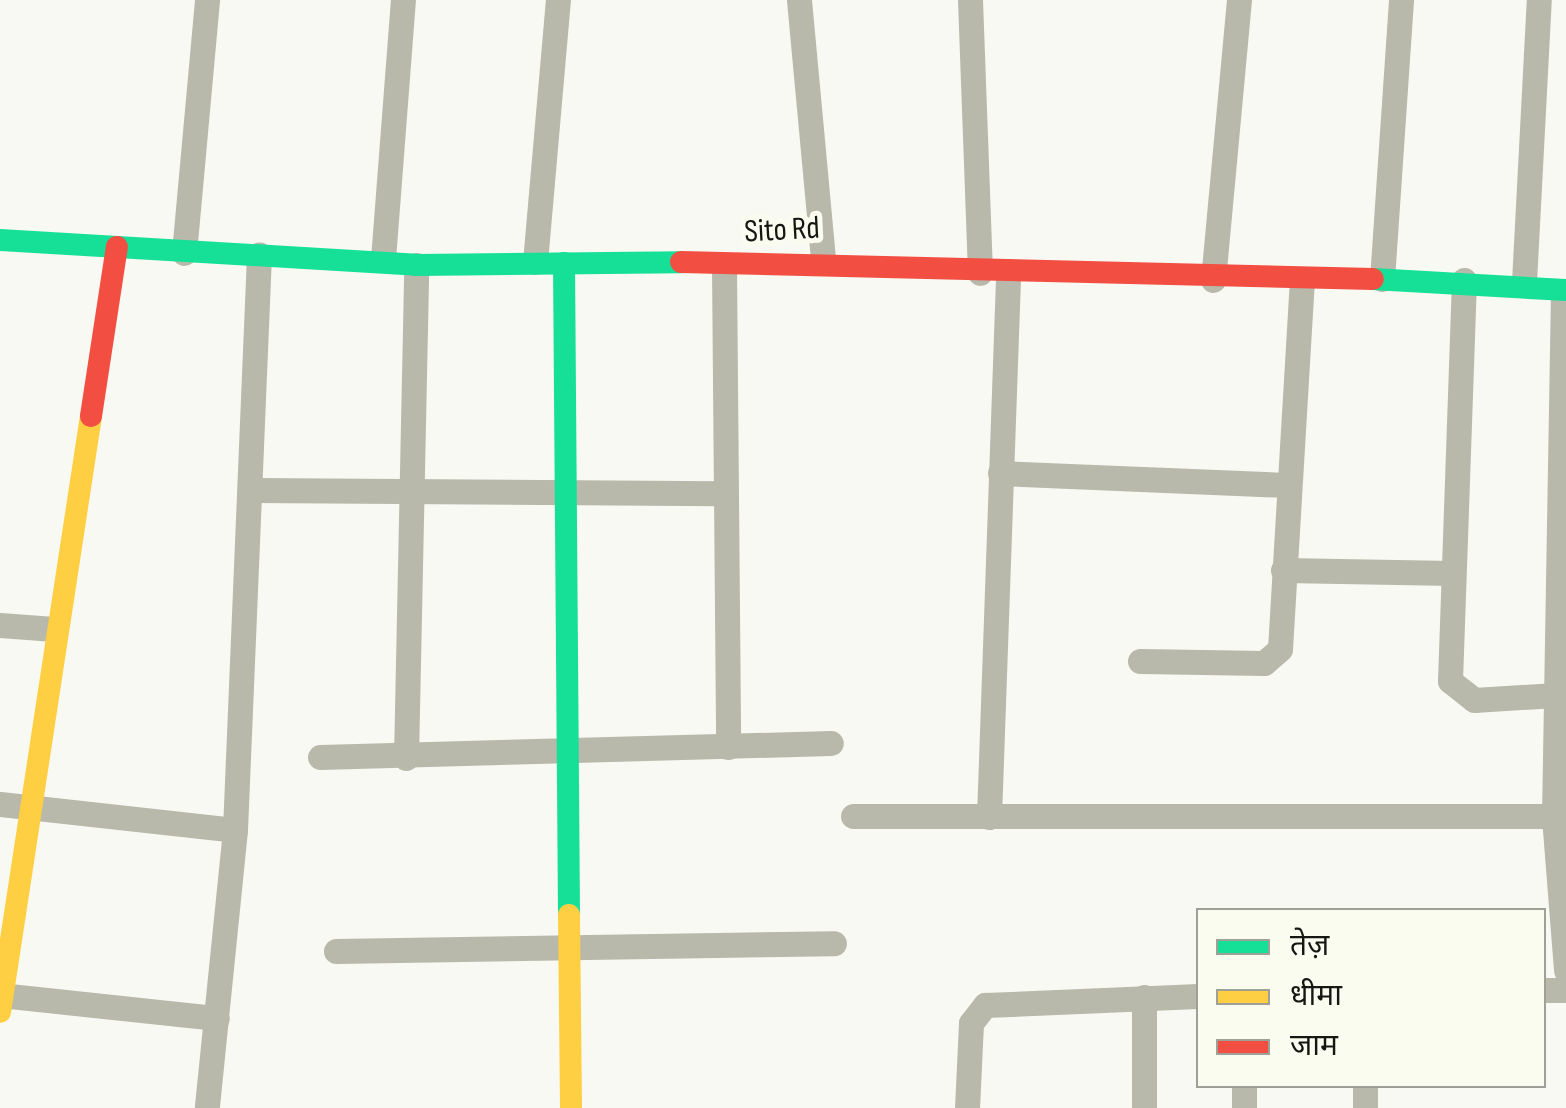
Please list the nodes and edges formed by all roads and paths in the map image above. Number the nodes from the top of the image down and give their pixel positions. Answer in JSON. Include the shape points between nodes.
{"nodes":[{"id":1,"x":207,"y":0,"type":"edge"},
{"id":2,"x":403,"y":0,"type":"edge"},
{"id":3,"x":558,"y":0,"type":"edge"},
{"id":4,"x":799,"y":0,"type":"edge"},
{"id":5,"x":970,"y":0,"type":"edge"},
{"id":6,"x":1239,"y":0,"type":"edge"},
{"id":7,"x":1401,"y":0,"type":"edge"},
{"id":8,"x":1540,"y":0,"type":"edge"},
{"id":9,"x":0,"y":240,"type":"edge"},
{"id":10,"x":117,"y":247,"type":"junction"},
{"id":11,"x":184,"y":253,"type":"junction"},
{"id":12,"x":259,"y":255,"type":"junction"},
{"id":13,"x":384,"y":259,"type":"junction"},
{"id":14,"x":823,"y":260,"type":"junction"},
{"id":15,"x":535,"y":262,"type":"junction"},
{"id":16,"x":564,"y":262,"type":"junction"},
{"id":17,"x":416,"y":265,"type":"junction"},
{"id":18,"x":724,"y":266,"type":"junction"},
{"id":19,"x":980,"y":272,"type":"junction"},
{"id":20,"x":1008,"y":277,"type":"junction"},
{"id":21,"x":1382,"y":278,"type":"junction"},
{"id":22,"x":1213,"y":280,"type":"junction"},
{"id":23,"x":1464,"y":280,"type":"junction"},
{"id":24,"x":1302,"y":281,"type":"junction"},
{"id":25,"x":1524,"y":282,"type":"junction"},
{"id":26,"x":1564,"y":290,"type":"edge"},
{"id":27,"x":1000,"y":473,"type":"junction"},
{"id":28,"x":406,"y":486,"type":"junction"},
{"id":29,"x":1286,"y":486,"type":"junction"},
{"id":30,"x":570,"y":488,"type":"junction"},
{"id":31,"x":250,"y":490,"type":"junction"},
{"id":32,"x":720,"y":493,"type":"junction"},
{"id":33,"x":1283,"y":570,"type":"junction"},
{"id":34,"x":1453,"y":573,"type":"junction"},
{"id":35,"x":0,"y":626,"type":"edge"},
{"id":36,"x":54,"y":629,"type":"junction"},
{"id":37,"x":1140,"y":661,"type":"dead end"},
{"id":38,"x":1556,"y":695,"type":"junction"},
{"id":39,"x":831,"y":743,"type":"dead end"},
{"id":40,"x":728,"y":747,"type":"junction"},
{"id":41,"x":565,"y":754,"type":"junction"},
{"id":42,"x":320,"y":757,"type":"dead end"},
{"id":43,"x":406,"y":758,"type":"junction"},
{"id":44,"x":13,"y":805,"type":"edge"},
{"id":45,"x":854,"y":816,"type":"dead end"},
{"id":46,"x":988,"y":817,"type":"junction"},
{"id":47,"x":1560,"y":817,"type":"edge"},
{"id":48,"x":235,"y":830,"type":"junction"},
{"id":49,"x":834,"y":943,"type":"dead end"},
{"id":50,"x":336,"y":950,"type":"dead end"},
{"id":51,"x":572,"y":951,"type":"junction"},
{"id":52,"x":1566,"y":971,"type":"edge"},
{"id":53,"x":1196,"y":996,"type":"edge"},
{"id":54,"x":1144,"y":997,"type":"junction"},
{"id":55,"x":0,"y":1001,"type":"edge"},
{"id":56,"x":216,"y":1018,"type":"junction"},
{"id":57,"x":207,"y":1108,"type":"edge"},
{"id":58,"x":570,"y":1108,"type":"edge"},
{"id":59,"x":967,"y":1108,"type":"edge"},
{"id":60,"x":1144,"y":1108,"type":"edge"}],
"edges":[{"from":1,"to":11,"type":"street"},
{"from":2,"to":13,"type":"street"},
{"from":3,"to":15,"type":"street"},
{"from":4,"to":14,"type":"street"},
{"from":5,"to":19,"type":"street"},
{"from":6,"to":22,"type":"street"},
{"from":7,"to":21,"type":"street"},
{"from":8,"to":25,"type":"street"},
{"from":9,"to":10,"type":"main road","name":"Sito Rd"},
{"from":10,"to":11,"type":"main road","name":"Sito Rd"},
{"from":10,"to":36,"type":"main road"},
{"from":11,"to":12,"type":"main road","name":"Sito Rd"},
{"from":12,"to":13,"type":"main road","name":"Sito Rd"},
{"from":12,"to":31,"type":"street"},
{"from":13,"to":17,"type":"main road","name":"Sito Rd"},
{"from":14,"to":18,"type":"main road","name":"Sito Rd"},
{"from":14,"to":19,"type":"main road","name":"Sito Rd"},
{"from":15,"to":16,"type":"main road","name":"Sito Rd"},
{"from":15,"to":17,"type":"main road","name":"Sito Rd"},
{"from":16,"to":18,"type":"main road","name":"Sito Rd"},
{"from":16,"to":30,"type":"main road"},
{"from":17,"to":28,"type":"street"},
{"from":18,"to":32,"type":"street"},
{"from":19,"to":20,"type":"main road","name":"Sito Rd"},
{"from":20,"to":22,"type":"main road","name":"Sito Rd"},
{"from":20,"to":27,"type":"street"},
{"from":21,"to":23,"type":"main road","name":"Sito Rd"},
{"from":21,"to":24,"type":"main road","name":"Sito Rd"},
{"from":22,"to":24,"type":"main road","name":"Sito Rd"},
{"from":23,"to":25,"type":"main road","name":"Sito Rd"},
{"from":23,"to":34,"type":"street"},
{"from":24,"to":29,"type":"street"},
{"from":25,"to":26,"type":"main road","name":"Sito Rd"},
{"from":26,"to":38,"type":"street"},
{"from":27,"to":29,"type":"street"},
{"from":27,"to":46,"type":"street"},
{"from":28,"to":30,"type":"street"},
{"from":28,"to":31,"type":"street"},
{"from":28,"to":43,"type":"street"},
{"from":29,"to":33,"type":"street"},
{"from":30,"to":32,"type":"street"},
{"from":30,"to":41,"type":"main road"},
{"from":31,"to":48,"type":"street"},
{"from":32,"to":40,"type":"street"},
{"from":33,"to":34,"type":"street"},
{"from":33,"to":37,"type":"street","via":[[1273,658]]},
{"from":34,"to":38,"type":"street","via":[[1450,662],[1458,694]]},
{"from":35,"to":36,"type":"street"},
{"from":36,"to":44,"type":"main road"},
{"from":38,"to":47,"type":"street"},
{"from":39,"to":40,"type":"street"},
{"from":40,"to":41,"type":"street"},
{"from":41,"to":43,"type":"street"},
{"from":41,"to":51,"type":"main road"},
{"from":42,"to":43,"type":"street"},
{"from":44,"to":48,"type":"street"},
{"from":44,"to":55,"type":"main road"},
{"from":45,"to":46,"type":"street"},
{"from":46,"to":47,"type":"street"},
{"from":47,"to":52,"type":"street"},
{"from":48,"to":56,"type":"street"},
{"from":49,"to":51,"type":"street"},
{"from":50,"to":51,"type":"street"},
{"from":51,"to":58,"type":"main road"},
{"from":53,"to":54,"type":"street"},
{"from":54,"to":59,"type":"street","via":[[984,1005],[971,1023]]},
{"from":54,"to":60,"type":"street"},
{"from":55,"to":56,"type":"street"},
{"from":56,"to":57,"type":"street"}]}
